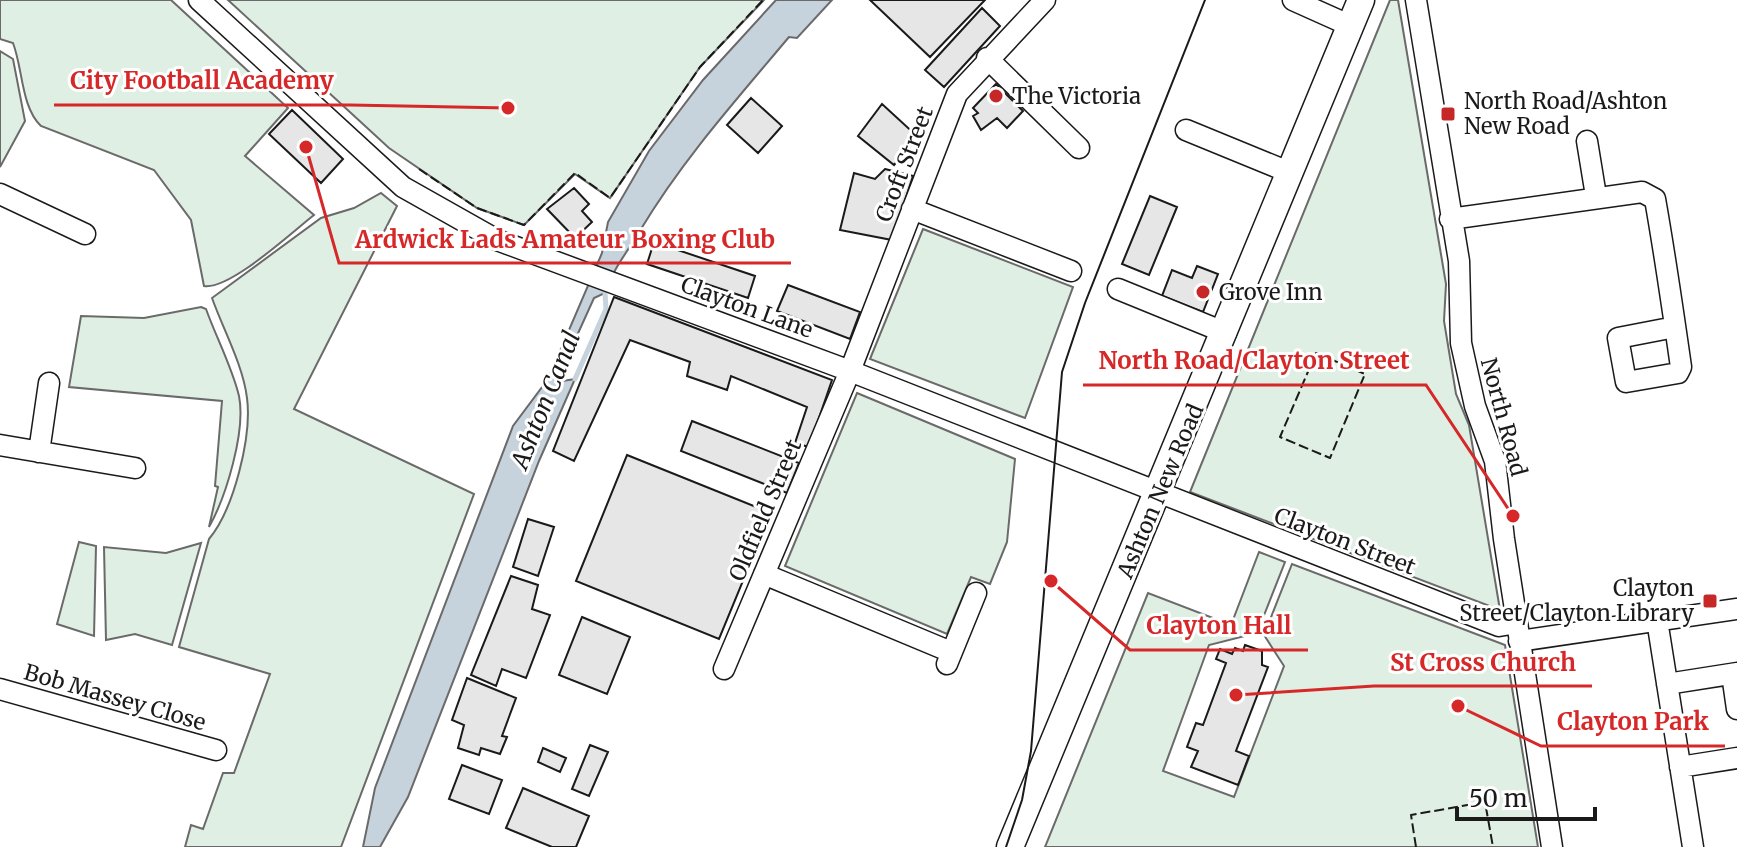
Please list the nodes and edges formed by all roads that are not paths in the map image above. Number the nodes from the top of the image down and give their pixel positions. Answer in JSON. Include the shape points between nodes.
{"nodes":[{"id":1,"x":199,"y":0,"type":"edge"},
{"id":2,"x":1045,"y":0,"type":"edge"},
{"id":3,"x":1293,"y":0,"type":"edge"},
{"id":4,"x":1361,"y":0,"type":"edge"},
{"id":5,"x":1416,"y":0,"type":"edge"},
{"id":6,"x":1351,"y":26,"type":"junction"},
{"id":7,"x":987,"y":58,"type":"junction"},
{"id":8,"x":1186,"y":130,"type":"dead end"},
{"id":9,"x":1587,"y":141,"type":"dead end"},
{"id":10,"x":1079,"y":148,"type":"dead end"},
{"id":11,"x":1291,"y":173,"type":"junction"},
{"id":12,"x":0,"y":194,"type":"edge"},
{"id":13,"x":1596,"y":196,"type":"junction"},
{"id":14,"x":912,"y":209,"type":"junction"},
{"id":15,"x":1450,"y":219,"type":"junction"},
{"id":16,"x":85,"y":234,"type":"dead end"},
{"id":17,"x":1071,"y":271,"type":"dead end"},
{"id":18,"x":1118,"y":289,"type":"dead end"},
{"id":19,"x":1675,"y":327,"type":"dead end"},
{"id":20,"x":1226,"y":333,"type":"junction"},
{"id":21,"x":850,"y":371,"type":"junction"},
{"id":22,"x":49,"y":383,"type":"dead end"},
{"id":23,"x":0,"y":445,"type":"edge"},
{"id":24,"x":39,"y":452,"type":"junction"},
{"id":25,"x":135,"y":468,"type":"dead end"},
{"id":26,"x":1157,"y":494,"type":"junction"},
{"id":27,"x":764,"y":574,"type":"junction"},
{"id":28,"x":976,"y":593,"type":"dead end"},
{"id":29,"x":1737,"y":609,"type":"edge"},
{"id":30,"x":1657,"y":620,"type":"junction"},
{"id":31,"x":1518,"y":632,"type":"junction"},
{"id":32,"x":724,"y":669,"type":"dead end"},
{"id":33,"x":1734,"y":674,"type":"edge"},
{"id":34,"x":1667,"y":684,"type":"junction"},
{"id":35,"x":0,"y":689,"type":"edge"},
{"id":36,"x":1737,"y":709,"type":"edge"},
{"id":37,"x":216,"y":750,"type":"dead end"},
{"id":38,"x":1737,"y":758,"type":"edge"},
{"id":39,"x":1680,"y":767,"type":"junction"},
{"id":40,"x":1010,"y":847,"type":"edge"},
{"id":41,"x":1552,"y":847,"type":"edge"},
{"id":42,"x":1693,"y":847,"type":"edge"}],
"edges":[{"from":1,"to":21,"type":"street","name":"Clayton Lane","via":[[403,187],[497,240]]},
{"from":2,"to":7,"type":"street","name":"Croft Street"},
{"from":3,"to":6,"type":"street"},
{"from":4,"to":6,"type":"main road","name":"Ashton New Road"},
{"from":5,"to":15,"type":"street","name":"North Road"},
{"from":6,"to":11,"type":"main road","name":"Ashton New Road"},
{"from":7,"to":10,"type":"street"},
{"from":7,"to":14,"type":"street","name":"Croft Street","via":[[957,94]]},
{"from":8,"to":11,"type":"street"},
{"from":9,"to":13,"type":"street"},
{"from":11,"to":20,"type":"main road","name":"Ashton New Road"},
{"from":12,"to":16,"type":"street"},
{"from":13,"to":15,"type":"street"},
{"from":13,"to":19,"type":"street","via":[[1632,192],[1655,199]]},
{"from":14,"to":17,"type":"street"},
{"from":14,"to":21,"type":"street","name":"Croft Street"},
{"from":15,"to":31,"type":"street","name":"North Road","via":[[1459,261],[1461,343],[1495,461]]},
{"from":18,"to":20,"type":"street"},
{"from":20,"to":26,"type":"main road","name":"Ashton New Road"},
{"from":21,"to":26,"type":"street","name":"Clayton Lane"},
{"from":21,"to":27,"type":"street","name":"Oldfield Street"},
{"from":22,"to":24,"type":"street"},
{"from":23,"to":24,"type":"street"},
{"from":24,"to":25,"type":"street"},
{"from":26,"to":31,"type":"street","name":"Clayton Street"},
{"from":26,"to":40,"type":"main road","name":"Ashton New Road"},
{"from":27,"to":28,"type":"street","via":[[949,659]]},
{"from":27,"to":32,"type":"street","name":"Oldfield Street"},
{"from":29,"to":30,"type":"street","name":"Clayton Street"},
{"from":30,"to":31,"type":"street","name":"Clayton Street"},
{"from":30,"to":34,"type":"street"},
{"from":31,"to":41,"type":"street","name":"North Road"},
{"from":33,"to":34,"type":"street"},
{"from":33,"to":36,"type":"street"},
{"from":34,"to":39,"type":"street"},
{"from":35,"to":37,"type":"street","name":"Bob Massey Close"},
{"from":38,"to":39,"type":"street"},
{"from":39,"to":42,"type":"street"}]}
